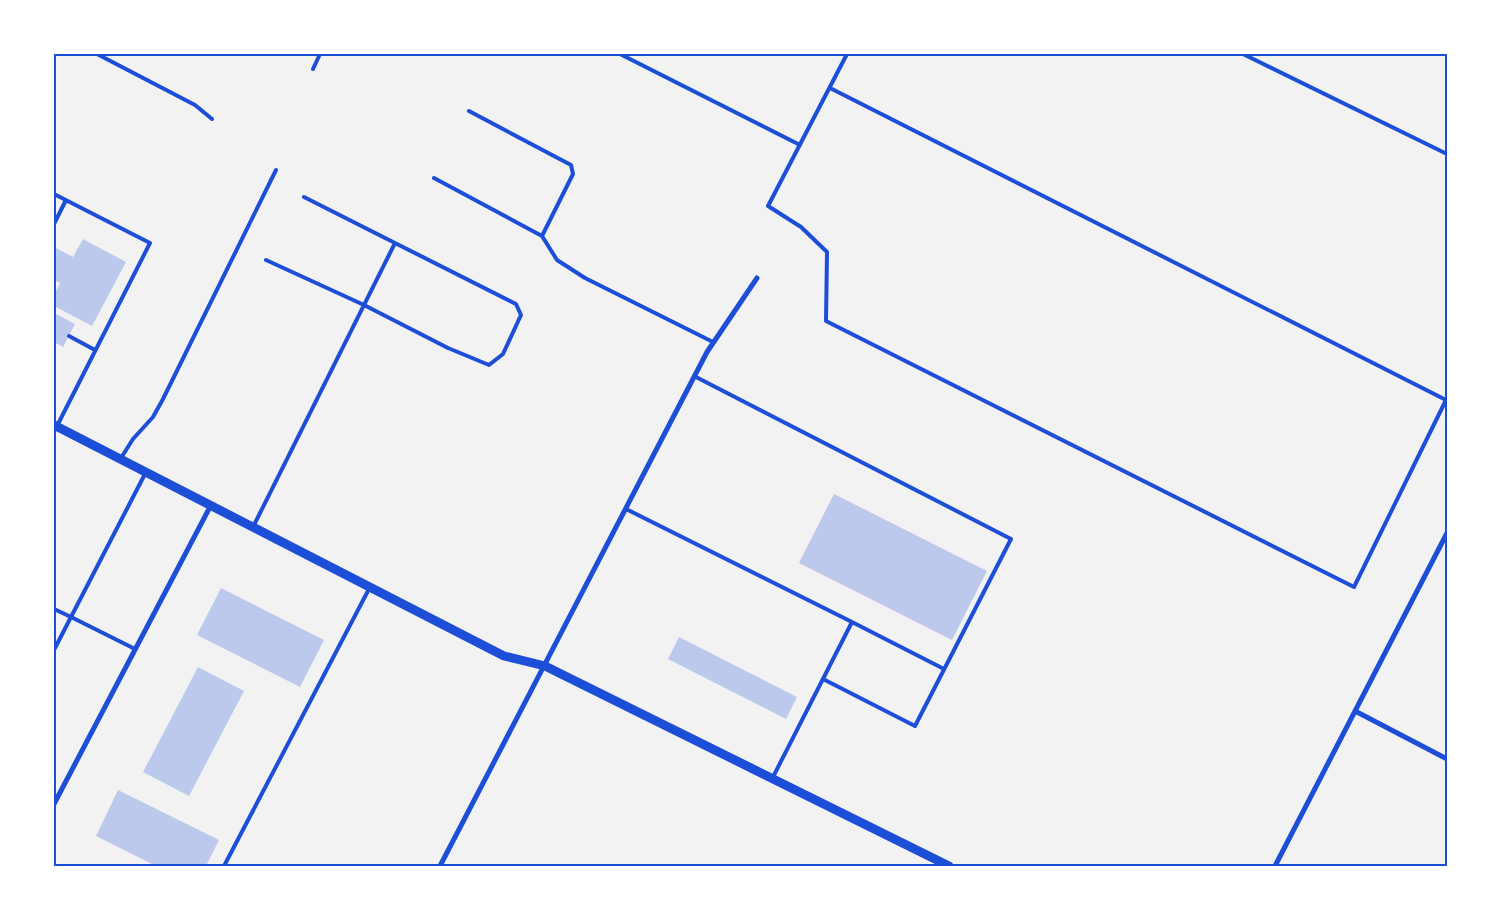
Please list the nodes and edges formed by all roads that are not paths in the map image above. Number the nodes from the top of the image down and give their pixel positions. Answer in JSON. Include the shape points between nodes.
{"nodes":[{"id":1,"x":97,"y":54,"type":"edge"},
{"id":2,"x":320,"y":54,"type":"edge"},
{"id":3,"x":620,"y":54,"type":"edge"},
{"id":4,"x":847,"y":54,"type":"edge"},
{"id":5,"x":1243,"y":54,"type":"edge"},
{"id":6,"x":313,"y":69,"type":"dead end"},
{"id":7,"x":830,"y":88,"type":"junction"},
{"id":8,"x":469,"y":111,"type":"dead end"},
{"id":9,"x":212,"y":119,"type":"dead end"},
{"id":10,"x":800,"y":145,"type":"junction"},
{"id":11,"x":1447,"y":154,"type":"edge"},
{"id":12,"x":276,"y":170,"type":"dead end"},
{"id":13,"x":434,"y":178,"type":"dead end"},
{"id":14,"x":54,"y":194,"type":"edge"},
{"id":15,"x":304,"y":197,"type":"dead end"},
{"id":16,"x":66,"y":200,"type":"junction"},
{"id":17,"x":54,"y":224,"type":"edge"},
{"id":18,"x":542,"y":236,"type":"junction"},
{"id":19,"x":395,"y":243,"type":"junction"},
{"id":20,"x":266,"y":260,"type":"dead end"},
{"id":21,"x":757,"y":278,"type":"dead end"},
{"id":22,"x":364,"y":305,"type":"junction"},
{"id":23,"x":69,"y":336,"type":"dead end"},
{"id":24,"x":713,"y":342,"type":"junction"},
{"id":25,"x":95,"y":350,"type":"junction"},
{"id":26,"x":694,"y":376,"type":"junction"},
{"id":27,"x":55,"y":426,"type":"edge"},
{"id":28,"x":120,"y":459,"type":"junction"},
{"id":29,"x":146,"y":471,"type":"junction"},
{"id":30,"x":210,"y":505,"type":"junction"},
{"id":31,"x":626,"y":509,"type":"junction"},
{"id":32,"x":253,"y":527,"type":"junction"},
{"id":33,"x":1447,"y":533,"type":"edge"},
{"id":34,"x":370,"y":586,"type":"junction"},
{"id":35,"x":54,"y":609,"type":"edge"},
{"id":36,"x":70,"y":618,"type":"junction"},
{"id":37,"x":852,"y":622,"type":"junction"},
{"id":38,"x":135,"y":649,"type":"junction"},
{"id":39,"x":54,"y":650,"type":"edge"},
{"id":40,"x":545,"y":666,"type":"junction"},
{"id":41,"x":944,"y":669,"type":"junction"},
{"id":42,"x":823,"y":679,"type":"junction"},
{"id":43,"x":1355,"y":711,"type":"junction"},
{"id":44,"x":1447,"y":759,"type":"edge"},
{"id":45,"x":772,"y":779,"type":"junction"},
{"id":46,"x":54,"y":804,"type":"edge"},
{"id":47,"x":224,"y":866,"type":"edge"},
{"id":48,"x":440,"y":866,"type":"edge"},
{"id":49,"x":949,"y":866,"type":"edge"},
{"id":50,"x":1275,"y":866,"type":"edge"}],
"edges":[{"from":1,"to":9,"type":"lane","via":[[195,105]]},
{"from":2,"to":6,"type":"lane"},
{"from":3,"to":10,"type":"lane"},
{"from":4,"to":7,"type":"lane"},
{"from":5,"to":11,"type":"lane"},
{"from":7,"to":10,"type":"lane"},
{"from":7,"to":10,"type":"lane","via":[[1446,400],[1354,587],[826,321],[827,252],[801,227],[768,206]]},
{"from":8,"to":18,"type":"lane","via":[[571,165],[573,174]]},
{"from":12,"to":28,"type":"lane","via":[[163,399]]},
{"from":13,"to":18,"type":"lane"},
{"from":14,"to":16,"type":"lane"},
{"from":15,"to":19,"type":"lane"},
{"from":16,"to":17,"type":"lane"},
{"from":16,"to":25,"type":"lane","via":[[150,243]]},
{"from":18,"to":24,"type":"lane","via":[[557,260],[585,278]]},
{"from":19,"to":22,"type":"lane"},
{"from":19,"to":22,"type":"lane","via":[[516,304],[521,315],[503,354],[489,365]]},
{"from":20,"to":22,"type":"lane"},
{"from":21,"to":24,"type":"street"},
{"from":22,"to":32,"type":"lane"},
{"from":23,"to":25,"type":"lane"},
{"from":24,"to":26,"type":"street"},
{"from":25,"to":27,"type":"lane"},
{"from":26,"to":31,"type":"street"},
{"from":26,"to":41,"type":"lane","via":[[1011,539]]},
{"from":27,"to":28,"type":"street"},
{"from":28,"to":29,"type":"street"},
{"from":29,"to":30,"type":"street"},
{"from":29,"to":36,"type":"lane"},
{"from":30,"to":32,"type":"street"},
{"from":30,"to":38,"type":"street"},
{"from":31,"to":37,"type":"lane"},
{"from":31,"to":40,"type":"street"},
{"from":32,"to":34,"type":"street"},
{"from":33,"to":43,"type":"street"},
{"from":34,"to":40,"type":"street","via":[[504,656]]},
{"from":34,"to":47,"type":"lane"},
{"from":35,"to":36,"type":"lane"},
{"from":36,"to":38,"type":"lane"},
{"from":36,"to":39,"type":"lane"},
{"from":37,"to":41,"type":"lane"},
{"from":37,"to":42,"type":"lane"},
{"from":38,"to":46,"type":"street"},
{"from":40,"to":45,"type":"street"},
{"from":40,"to":48,"type":"street"},
{"from":41,"to":42,"type":"lane","via":[[915,726]]},
{"from":42,"to":45,"type":"lane"},
{"from":43,"to":44,"type":"street"},
{"from":43,"to":50,"type":"street"},
{"from":45,"to":49,"type":"street"}]}
